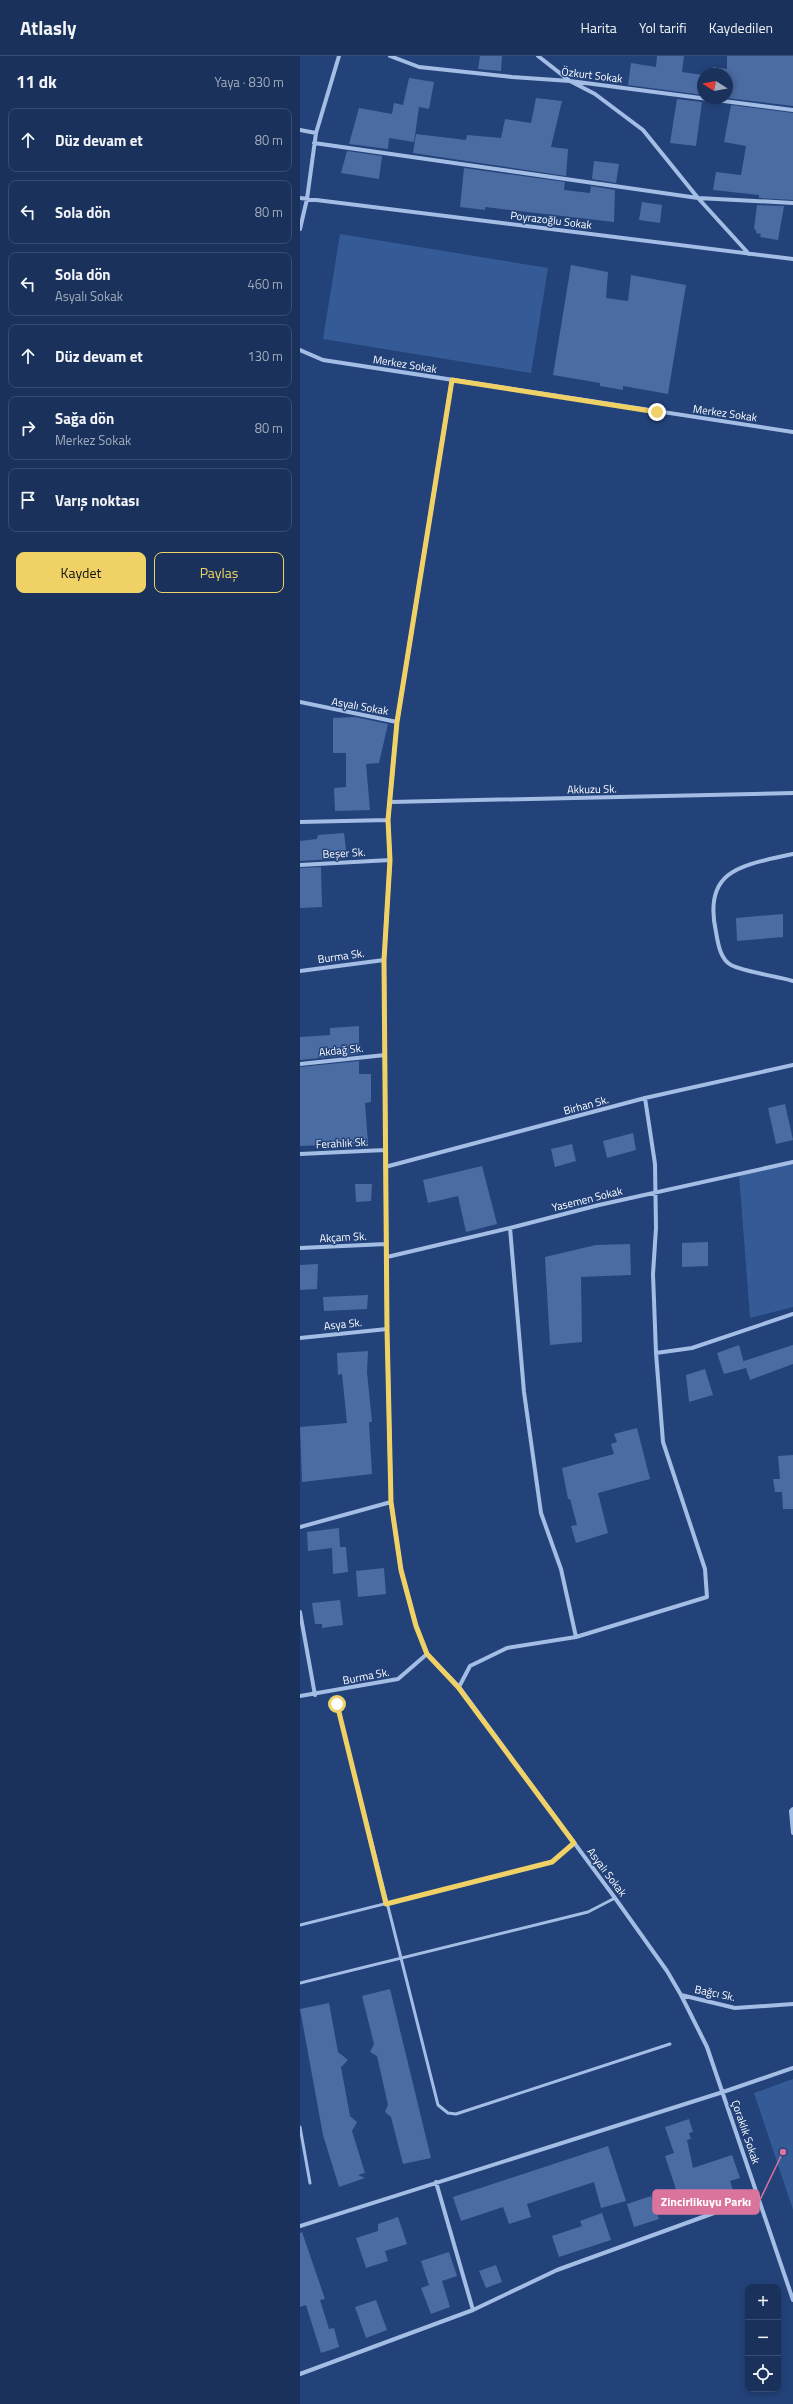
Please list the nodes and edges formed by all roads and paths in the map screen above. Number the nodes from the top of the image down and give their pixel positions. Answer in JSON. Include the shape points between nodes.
{"nodes":[{"id":1,"x":339,"y":56,"type":"edge"},
{"id":2,"x":390,"y":56,"type":"edge"},
{"id":3,"x":538,"y":56,"type":"edge"},
{"id":4,"x":570,"y":81,"type":"junction"},
{"id":5,"x":793,"y":110,"type":"edge"},
{"id":6,"x":300,"y":130,"type":"edge"},
{"id":7,"x":316,"y":133,"type":"junction"},
{"id":8,"x":314,"y":143,"type":"junction"},
{"id":9,"x":300,"y":198,"type":"edge"},
{"id":10,"x":698,"y":198,"type":"junction"},
{"id":11,"x":307,"y":199,"type":"junction"},
{"id":12,"x":793,"y":203,"type":"edge"},
{"id":13,"x":300,"y":229,"type":"edge"},
{"id":14,"x":749,"y":254,"type":"junction"},
{"id":15,"x":793,"y":259,"type":"edge"},
{"id":16,"x":300,"y":350,"type":"edge"},
{"id":17,"x":452,"y":380,"type":"junction"},
{"id":18,"x":793,"y":432,"type":"edge"},
{"id":19,"x":300,"y":702,"type":"edge"},
{"id":20,"x":397,"y":722,"type":"junction"},
{"id":21,"x":793,"y":793,"type":"edge"},
{"id":22,"x":391,"y":802,"type":"junction"},
{"id":23,"x":388,"y":820,"type":"junction"},
{"id":24,"x":300,"y":822,"type":"edge"},
{"id":25,"x":793,"y":854,"type":"edge"},
{"id":26,"x":390,"y":860,"type":"junction"},
{"id":27,"x":300,"y":865,"type":"edge"},
{"id":28,"x":384,"y":960,"type":"junction"},
{"id":29,"x":300,"y":971,"type":"edge"},
{"id":30,"x":793,"y":980,"type":"edge"},
{"id":31,"x":385,"y":1055,"type":"junction"},
{"id":32,"x":300,"y":1064,"type":"edge"},
{"id":33,"x":793,"y":1066,"type":"edge"},
{"id":34,"x":645,"y":1098,"type":"junction"},
{"id":35,"x":385,"y":1150,"type":"junction"},
{"id":36,"x":300,"y":1154,"type":"edge"},
{"id":37,"x":793,"y":1162,"type":"edge"},
{"id":38,"x":386,"y":1167,"type":"junction"},
{"id":39,"x":655,"y":1192,"type":"junction"},
{"id":40,"x":510,"y":1228,"type":"junction"},
{"id":41,"x":386,"y":1244,"type":"junction"},
{"id":42,"x":300,"y":1248,"type":"edge"},
{"id":43,"x":387,"y":1257,"type":"junction"},
{"id":44,"x":793,"y":1314,"type":"edge"},
{"id":45,"x":387,"y":1329,"type":"junction"},
{"id":46,"x":300,"y":1338,"type":"edge"},
{"id":47,"x":656,"y":1353,"type":"junction"},
{"id":48,"x":391,"y":1502,"type":"junction"},
{"id":49,"x":300,"y":1527,"type":"edge"},
{"id":50,"x":300,"y":1612,"type":"edge"},
{"id":51,"x":576,"y":1637,"type":"junction"},
{"id":52,"x":427,"y":1654,"type":"junction"},
{"id":53,"x":458,"y":1687,"type":"junction"},
{"id":54,"x":315,"y":1695,"type":"junction"},
{"id":55,"x":300,"y":1696,"type":"edge"},
{"id":56,"x":337,"y":1704,"type":"dead end"},
{"id":57,"x":793,"y":1808,"type":"edge"},
{"id":58,"x":793,"y":1833,"type":"edge"},
{"id":59,"x":574,"y":1843,"type":"junction"},
{"id":60,"x":615,"y":1898,"type":"junction"},
{"id":61,"x":386,"y":1904,"type":"junction"},
{"id":62,"x":300,"y":1925,"type":"edge"},
{"id":63,"x":401,"y":1958,"type":"junction"},
{"id":64,"x":300,"y":1982,"type":"edge"},
{"id":65,"x":681,"y":1995,"type":"junction"},
{"id":66,"x":793,"y":2004,"type":"edge"},
{"id":67,"x":670,"y":2044,"type":"dead end"},
{"id":68,"x":793,"y":2068,"type":"edge"},
{"id":69,"x":723,"y":2092,"type":"junction"},
{"id":70,"x":300,"y":2127,"type":"edge"},
{"id":71,"x":436,"y":2182,"type":"junction"},
{"id":72,"x":310,"y":2183,"type":"dead end"},
{"id":73,"x":758,"y":2197,"type":"junction"},
{"id":74,"x":300,"y":2226,"type":"edge"},
{"id":75,"x":793,"y":2300,"type":"edge"},
{"id":76,"x":473,"y":2310,"type":"junction"},
{"id":77,"x":300,"y":2374,"type":"edge"}],
"edges":[{"from":1,"to":7,"type":"street"},
{"from":2,"to":4,"type":"street","name":"Özkurt Sokak","via":[[419,67],[512,78]]},
{"from":3,"to":4,"type":"street"},
{"from":4,"to":5,"type":"street","name":"Özkurt Sokak"},
{"from":4,"to":10,"type":"street","via":[[595,94],[643,130]]},
{"from":6,"to":7,"type":"street"},
{"from":7,"to":8,"type":"street"},
{"from":8,"to":10,"type":"street"},
{"from":8,"to":11,"type":"street"},
{"from":9,"to":11,"type":"street","name":"Poyrazoğlu Sokak"},
{"from":10,"to":12,"type":"street"},
{"from":10,"to":14,"type":"street"},
{"from":11,"to":13,"type":"street"},
{"from":11,"to":14,"type":"street","name":"Poyrazoğlu Sokak"},
{"from":14,"to":15,"type":"street","name":"Poyrazoğlu Sokak"},
{"from":16,"to":17,"type":"street","name":"Merkez Sokak","via":[[323,360]]},
{"from":17,"to":18,"type":"street","name":"Merkez Sokak"},
{"from":17,"to":20,"type":"street"},
{"from":19,"to":20,"type":"street","name":"Asyalı Sokak"},
{"from":20,"to":22,"type":"street","name":"Asyalı Sokak"},
{"from":21,"to":22,"type":"street","name":"Akkuzu Sk."},
{"from":22,"to":23,"type":"street","name":"Asyalı Sokak"},
{"from":23,"to":24,"type":"street"},
{"from":23,"to":26,"type":"street","name":"Asyalı Sokak"},
{"from":25,"to":30,"type":"street","via":[[744,865],[726,875],[718,883],[713,920],[720,952],[730,964]]},
{"from":26,"to":27,"type":"street","name":"Beşer Sk."},
{"from":26,"to":28,"type":"street","name":"Asyalı Sokak"},
{"from":28,"to":29,"type":"street","name":"Burma Sk."},
{"from":28,"to":31,"type":"street","name":"Asyalı Sokak"},
{"from":31,"to":32,"type":"street","name":"Akdağ Sk."},
{"from":31,"to":35,"type":"street","name":"Asyalı Sokak"},
{"from":33,"to":34,"type":"street","name":"Birhan Sk."},
{"from":34,"to":38,"type":"street","name":"Birhan Sk."},
{"from":34,"to":39,"type":"street","via":[[652,1132]]},
{"from":35,"to":36,"type":"street","name":"Ferahlık Sk."},
{"from":35,"to":38,"type":"street","name":"Asyalı Sokak"},
{"from":37,"to":39,"type":"street","name":"Yasemen Sokak"},
{"from":38,"to":41,"type":"street","name":"Asyalı Sokak"},
{"from":39,"to":40,"type":"street","name":"Yasemen Sokak"},
{"from":39,"to":47,"type":"street","via":[[653,1274]]},
{"from":40,"to":43,"type":"street","name":"Yasemen Sokak"},
{"from":40,"to":51,"type":"street","via":[[525,1398],[541,1513],[561,1569]]},
{"from":41,"to":42,"type":"street","name":"Akçam Sk."},
{"from":41,"to":43,"type":"street","name":"Asyalı Sokak"},
{"from":43,"to":45,"type":"street","name":"Asyalı Sokak"},
{"from":44,"to":47,"type":"street","via":[[692,1348]]},
{"from":45,"to":46,"type":"street","name":"Asya Sk."},
{"from":45,"to":48,"type":"street","name":"Asyalı Sokak"},
{"from":47,"to":51,"type":"street","via":[[663,1442],[705,1569],[707,1597]]},
{"from":48,"to":49,"type":"street"},
{"from":48,"to":52,"type":"street","name":"Asyalı Sokak","via":[[401,1570],[416,1626]]},
{"from":50,"to":54,"type":"street"},
{"from":51,"to":53,"type":"street","via":[[506,1648],[470,1666]]},
{"from":52,"to":53,"type":"street","name":"Asyalı Sokak"},
{"from":52,"to":54,"type":"street","name":"Burma Sk.","via":[[398,1679]]},
{"from":53,"to":59,"type":"street","name":"Asyalı Sokak"},
{"from":54,"to":55,"type":"street","name":"Burma Sk."},
{"from":56,"to":61,"type":"lane"},
{"from":57,"to":58,"type":"street"},
{"from":59,"to":60,"type":"street","name":"Asyalı Sokak"},
{"from":59,"to":61,"type":"lane","via":[[552,1862]]},
{"from":60,"to":63,"type":"lane","via":[[588,1912]]},
{"from":60,"to":65,"type":"street","name":"Asyalı Sokak"},
{"from":61,"to":62,"type":"lane"},
{"from":61,"to":63,"type":"lane"},
{"from":63,"to":64,"type":"lane"},
{"from":63,"to":67,"type":"lane","via":[[438,2105],[448,2113],[456,2114]]},
{"from":65,"to":66,"type":"street","name":"Bağcı Sk.","via":[[735,2008]]},
{"from":65,"to":69,"type":"street","name":"Çoraklık Sokak","via":[[707,2047]]},
{"from":68,"to":69,"type":"street"},
{"from":69,"to":71,"type":"street"},
{"from":69,"to":73,"type":"street","name":"Çoraklık Sokak"},
{"from":70,"to":72,"type":"lane"},
{"from":71,"to":74,"type":"street"},
{"from":71,"to":76,"type":"street"},
{"from":73,"to":75,"type":"street","name":"Çoraklık Sokak"},
{"from":73,"to":76,"type":"street","via":[[557,2270]]},
{"from":76,"to":77,"type":"street"}]}
